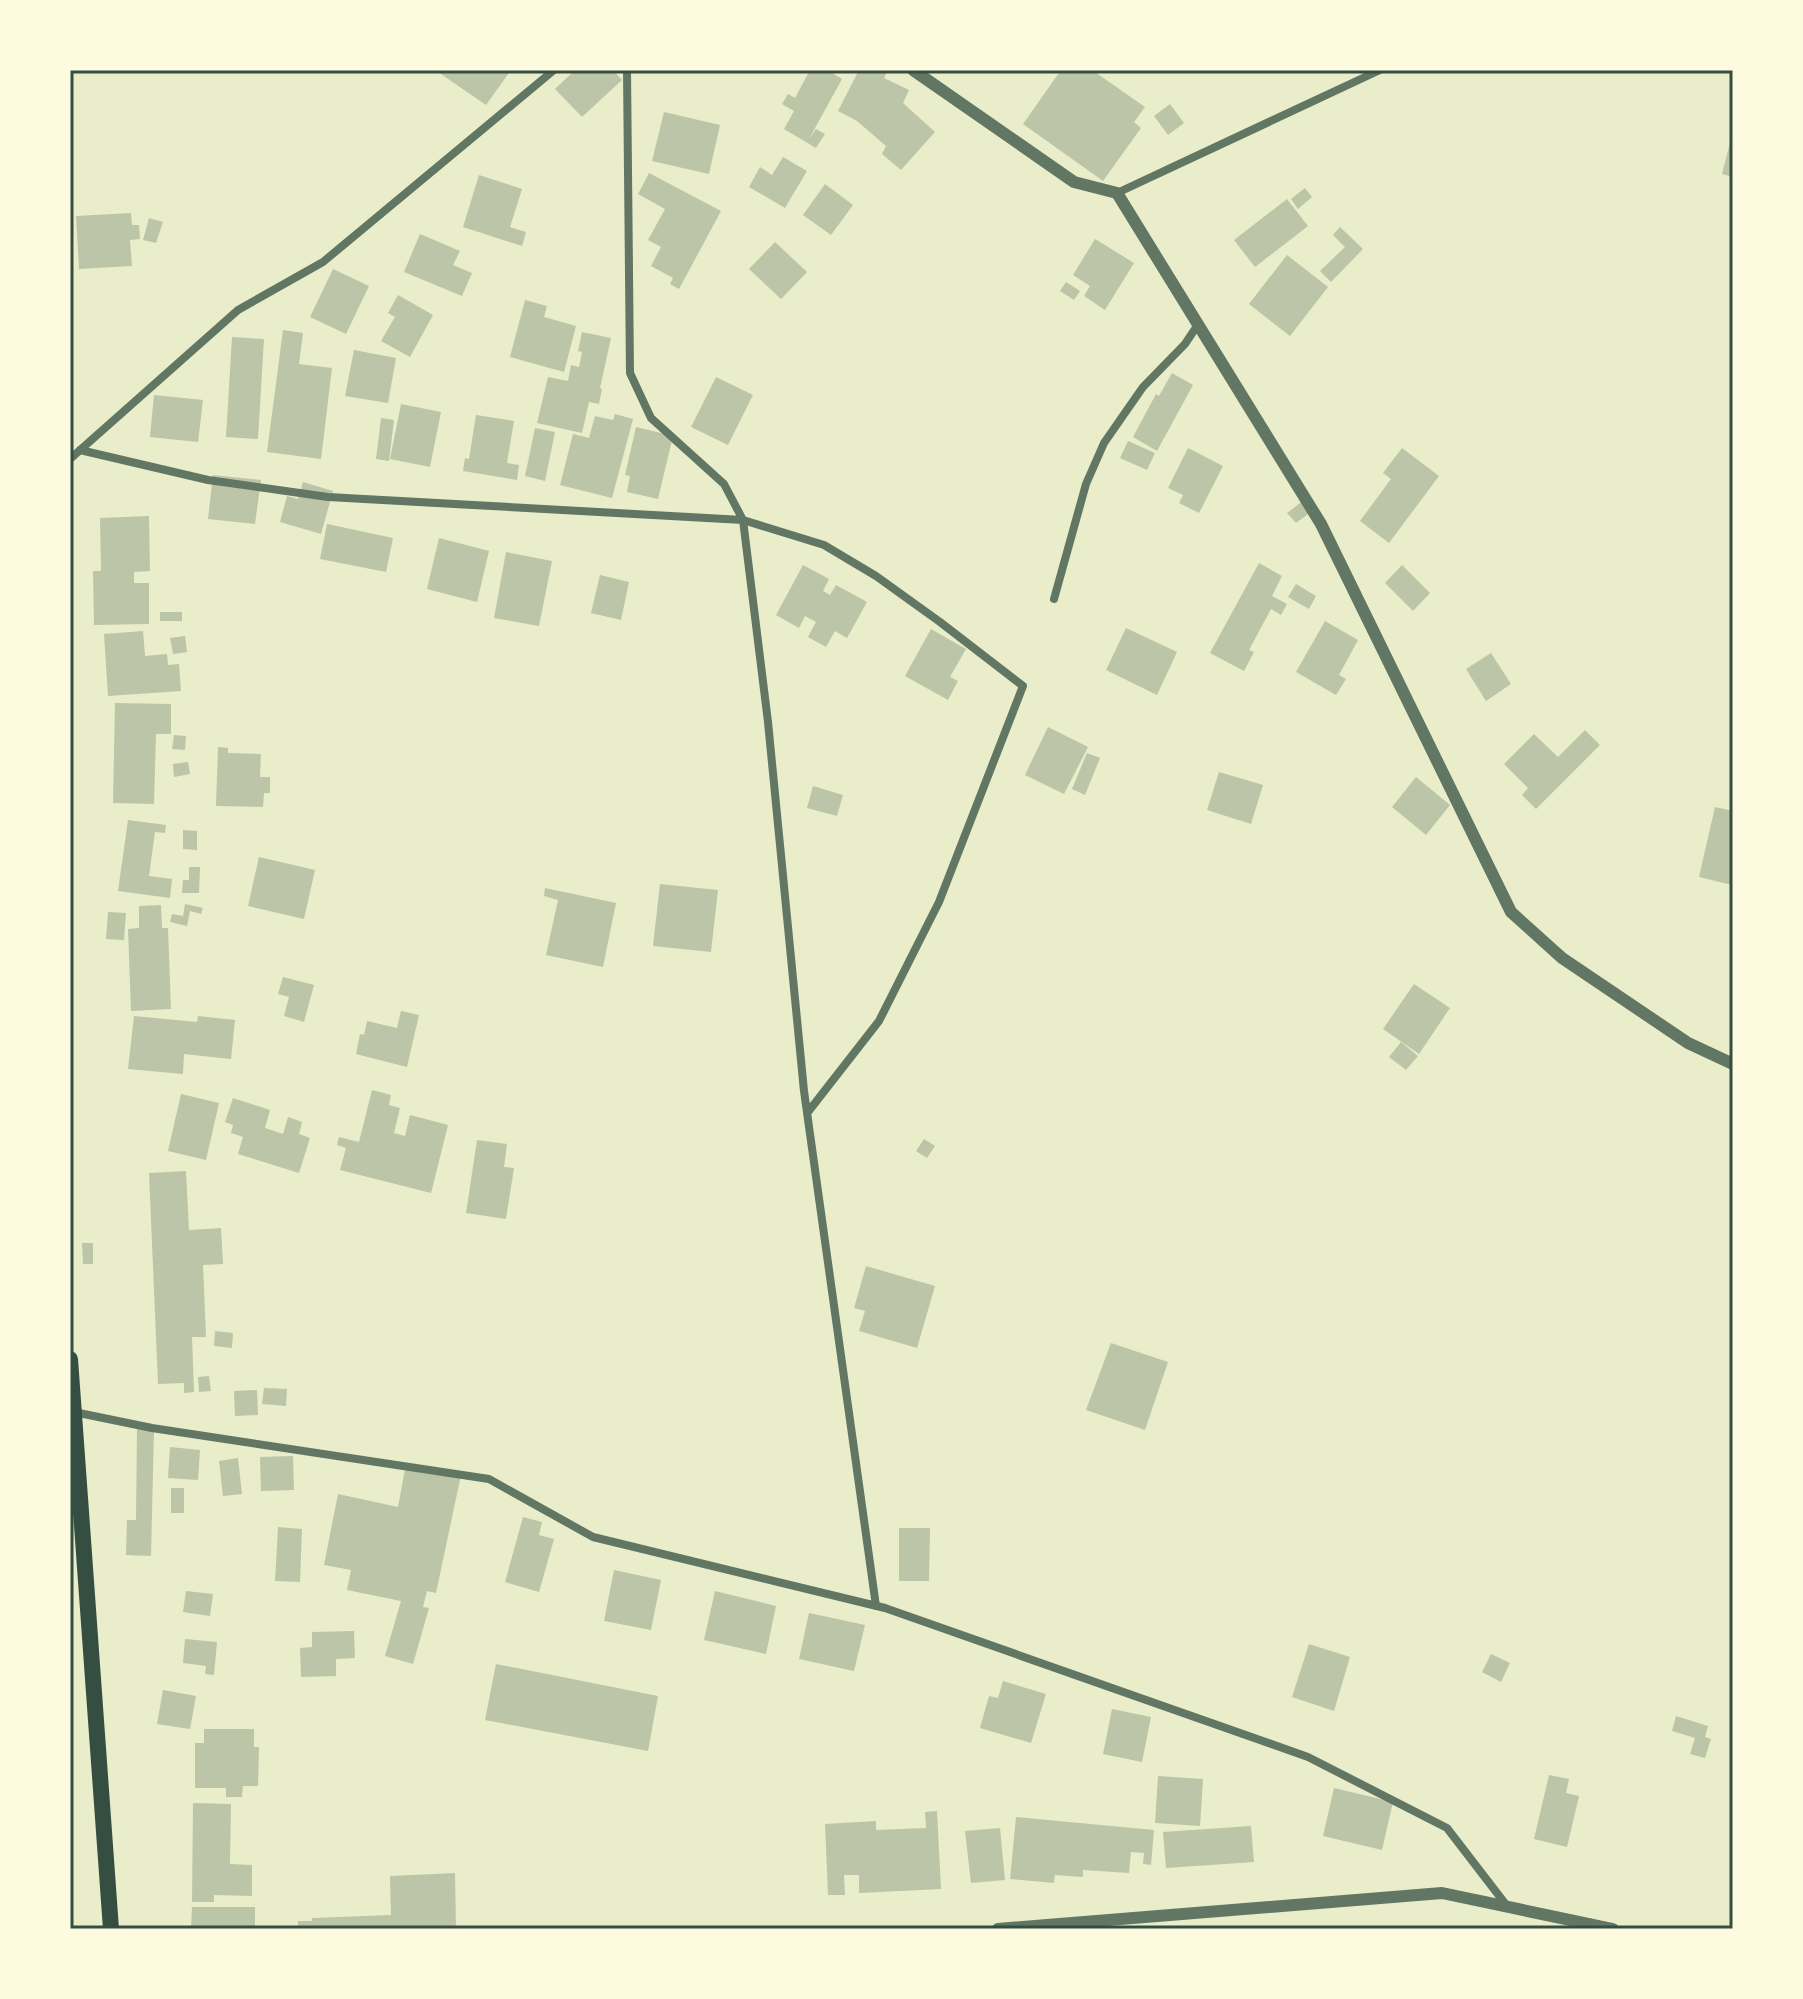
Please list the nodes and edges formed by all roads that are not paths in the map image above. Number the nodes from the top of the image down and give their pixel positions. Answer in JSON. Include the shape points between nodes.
{"nodes":[{"id":1,"x":554,"y":70,"type":"edge"},
{"id":2,"x":627,"y":70,"type":"edge"},
{"id":3,"x":913,"y":70,"type":"edge"},
{"id":4,"x":1380,"y":70,"type":"edge"},
{"id":5,"x":1117,"y":193,"type":"junction"},
{"id":6,"x":1197,"y":326,"type":"junction"},
{"id":7,"x":80,"y":450,"type":"junction"},
{"id":8,"x":70,"y":459,"type":"edge"},
{"id":9,"x":743,"y":520,"type":"junction"},
{"id":10,"x":1054,"y":599,"type":"dead end"},
{"id":11,"x":1733,"y":1064,"type":"edge"},
{"id":12,"x":808,"y":1112,"type":"junction"},
{"id":13,"x":70,"y":1359,"type":"edge"},
{"id":14,"x":72,"y":1412,"type":"edge"},
{"id":15,"x":876,"y":1606,"type":"junction"},
{"id":16,"x":1508,"y":1907,"type":"junction"},
{"id":17,"x":109,"y":1924,"type":"edge"},
{"id":18,"x":998,"y":1929,"type":"edge"},
{"id":19,"x":1613,"y":1929,"type":"edge"}],
"edges":[{"from":1,"to":7,"type":"street","via":[[323,262],[238,310]]},
{"from":2,"to":9,"type":"street","via":[[630,373],[651,418],[724,484]]},
{"from":3,"to":5,"type":"street","via":[[1074,182]]},
{"from":4,"to":5,"type":"street"},
{"from":5,"to":6,"type":"street"},
{"from":6,"to":10,"type":"street","via":[[1143,387],[1104,443],[1086,484]]},
{"from":6,"to":11,"type":"street","via":[[1321,524],[1511,912],[1562,958],[1688,1043]]},
{"from":7,"to":8,"type":"street"},
{"from":7,"to":9,"type":"street","via":[[208,480],[328,497]]},
{"from":9,"to":12,"type":"street"},
{"from":9,"to":12,"type":"street","via":[[824,545],[876,576],[1023,686],[939,902],[879,1021]]},
{"from":12,"to":15,"type":"street"},
{"from":13,"to":14,"type":"main road"},
{"from":14,"to":15,"type":"street","via":[[489,1479],[593,1537]]},
{"from":14,"to":17,"type":"main road"},
{"from":15,"to":16,"type":"street","via":[[1308,1757],[1447,1828]]},
{"from":16,"to":18,"type":"street","via":[[1442,1893]]},
{"from":16,"to":19,"type":"street"}]}
